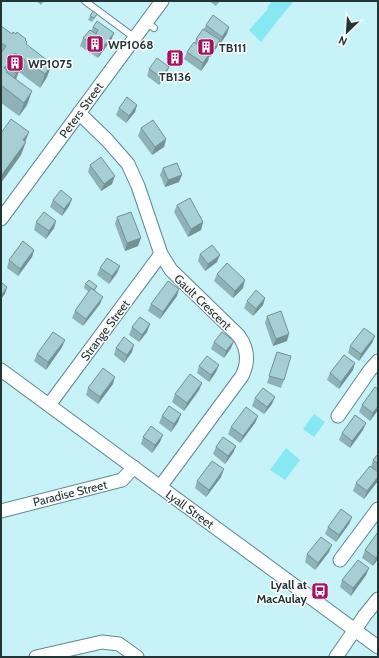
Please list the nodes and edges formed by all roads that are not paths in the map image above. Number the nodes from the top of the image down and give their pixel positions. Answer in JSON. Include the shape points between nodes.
{"nodes":[{"id":1,"x":85,"y":1,"type":"edge"},
{"id":2,"x":162,"y":1,"type":"edge"},
{"id":3,"x":135,"y":38,"type":"junction"},
{"id":4,"x":79,"y":113,"type":"junction"},
{"id":5,"x":1,"y":219,"type":"edge"},
{"id":6,"x":161,"y":254,"type":"junction"},
{"id":7,"x":378,"y":361,"type":"edge"},
{"id":8,"x":1,"y":370,"type":"edge"},
{"id":9,"x":49,"y":405,"type":"junction"},
{"id":10,"x":338,"y":416,"type":"dead end"},
{"id":11,"x":134,"y":467,"type":"junction"},
{"id":12,"x":160,"y":487,"type":"junction"},
{"id":13,"x":378,"y":509,"type":"edge"},
{"id":14,"x":1,"y":511,"type":"edge"},
{"id":15,"x":340,"y":560,"type":"dead end"},
{"id":16,"x":378,"y":599,"type":"edge"},
{"id":17,"x":355,"y":630,"type":"junction"},
{"id":18,"x":378,"y":648,"type":"edge"},
{"id":19,"x":36,"y":657,"type":"edge"},
{"id":20,"x":137,"y":657,"type":"edge"},
{"id":21,"x":336,"y":657,"type":"edge"}],
"edges":[{"from":1,"to":3,"type":"lane"},
{"from":2,"to":3,"type":"street","name":"Peters Street","via":[[150,25]]},
{"from":3,"to":4,"type":"street","name":"Peters Street"},
{"from":4,"to":5,"type":"street","name":"Peters Street"},
{"from":4,"to":6,"type":"street","name":"Gault Crescent","via":[[108,140],[128,164]]},
{"from":6,"to":9,"type":"street","name":"Strange Street"},
{"from":6,"to":12,"type":"street","name":"Gault Crescent","via":[[170,270],[239,336],[247,356],[245,370],[239,381]]},
{"from":7,"to":10,"type":"street"},
{"from":8,"to":9,"type":"street","name":"Lyall Street"},
{"from":9,"to":11,"type":"street","name":"Lyall Street"},
{"from":11,"to":12,"type":"street","name":"Lyall Street"},
{"from":11,"to":14,"type":"street","name":"Paradise Street","via":[[122,480]]},
{"from":12,"to":17,"type":"street","name":"Lyall Street"},
{"from":13,"to":15,"type":"street"},
{"from":16,"to":17,"type":"street"},
{"from":17,"to":18,"type":"street","name":"Lyall Street"},
{"from":17,"to":21,"type":"street"},
{"from":19,"to":20,"type":"street","via":[[102,642],[119,644]]}]}
